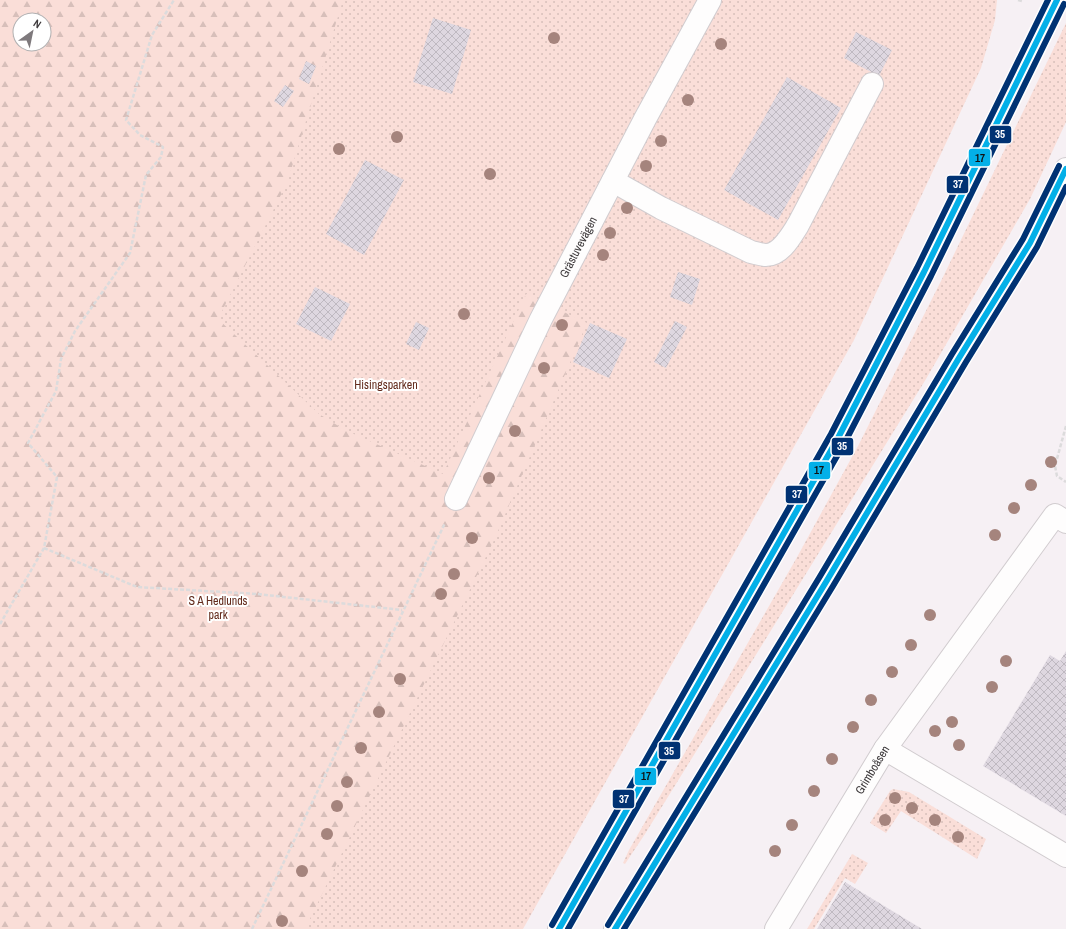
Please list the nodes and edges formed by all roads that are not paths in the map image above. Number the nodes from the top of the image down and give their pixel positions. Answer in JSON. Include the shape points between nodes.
{"nodes":[{"id":1,"x":710,"y":0,"type":"edge"},
{"id":2,"x":1057,"y":0,"type":"edge"},
{"id":3,"x":872,"y":84,"type":"dead end"},
{"id":4,"x":1066,"y":169,"type":"edge"},
{"id":5,"x":613,"y":181,"type":"junction"},
{"id":6,"x":456,"y":499,"type":"road end"},
{"id":7,"x":1066,"y":522,"type":"edge"},
{"id":8,"x":885,"y":749,"type":"junction"},
{"id":9,"x":1066,"y":856,"type":"edge"},
{"id":10,"x":559,"y":929,"type":"edge"},
{"id":11,"x":615,"y":929,"type":"edge"},
{"id":12,"x":776,"y":929,"type":"edge"}],
"edges":[{"from":1,"to":5,"type":"main road","name":"Grästuvevägen"},
{"from":2,"to":10,"type":"main road","via":[[838,438]]},
{"from":3,"to":5,"type":"main road","via":[[798,225],[784,245],[773,254],[751,252],[661,208]]},
{"from":4,"to":11,"type":"main road","via":[[1030,243]]},
{"from":5,"to":6,"type":"main road","name":"Grästuvevägen","via":[[541,319]]},
{"from":7,"to":8,"type":"main road","via":[[1055,515]]},
{"from":8,"to":9,"type":"main road","name":"Grimboåsen"},
{"from":8,"to":12,"type":"main road","name":"Grimboåsen"}]}
